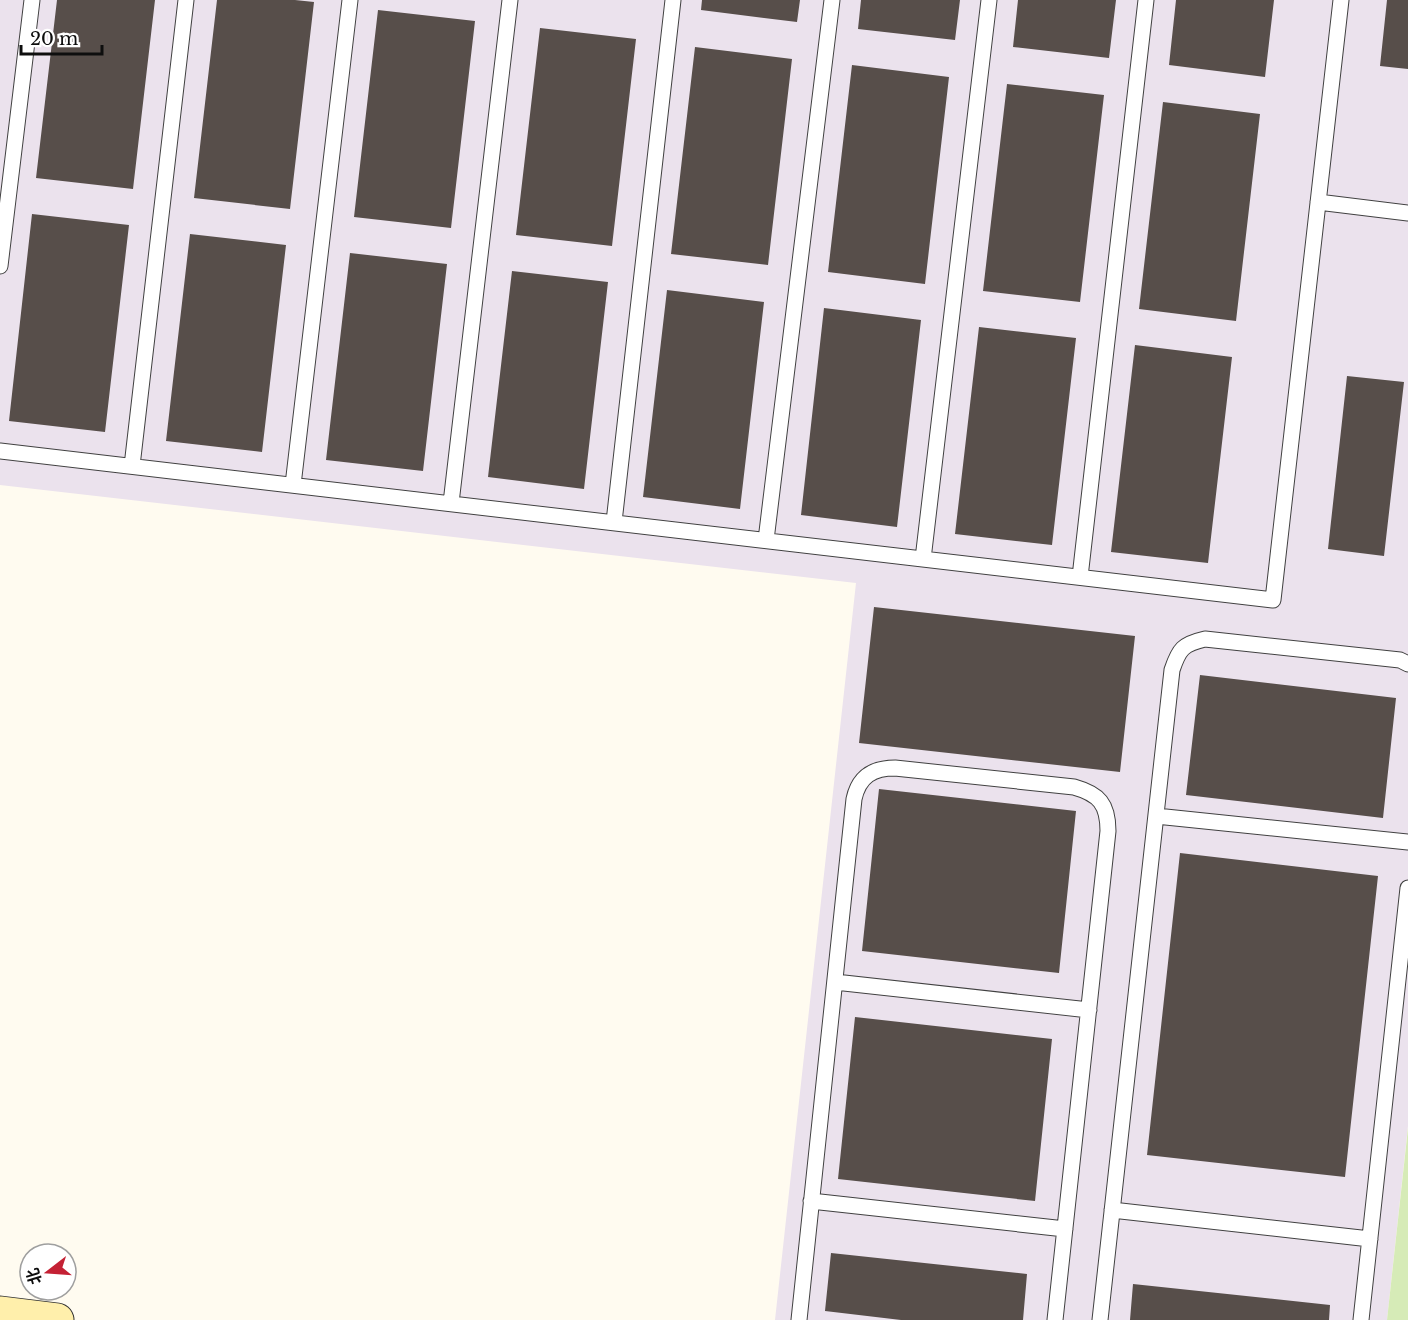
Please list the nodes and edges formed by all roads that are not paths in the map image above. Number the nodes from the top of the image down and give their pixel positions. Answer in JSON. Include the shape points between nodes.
{"nodes":[{"id":1,"x":32,"y":0,"type":"edge"},
{"id":2,"x":186,"y":0,"type":"edge"},
{"id":3,"x":350,"y":0,"type":"edge"},
{"id":4,"x":510,"y":0,"type":"edge"},
{"id":5,"x":673,"y":0,"type":"edge"},
{"id":6,"x":832,"y":0,"type":"edge"},
{"id":7,"x":989,"y":0,"type":"edge"},
{"id":8,"x":1146,"y":0,"type":"edge"},
{"id":9,"x":1341,"y":0,"type":"edge"},
{"id":10,"x":1318,"y":202,"type":"junction"},
{"id":11,"x":1408,"y":213,"type":"edge"},
{"id":12,"x":0,"y":266,"type":"edge"},
{"id":13,"x":0,"y":451,"type":"edge"},
{"id":14,"x":132,"y":466,"type":"junction"},
{"id":15,"x":293,"y":485,"type":"junction"},
{"id":16,"x":451,"y":503,"type":"junction"},
{"id":17,"x":614,"y":522,"type":"junction"},
{"id":18,"x":766,"y":540,"type":"junction"},
{"id":19,"x":923,"y":559,"type":"junction"},
{"id":20,"x":1080,"y":577,"type":"junction"},
{"id":21,"x":1408,"y":664,"type":"edge"},
{"id":22,"x":1156,"y":816,"type":"junction"},
{"id":23,"x":1408,"y":842,"type":"edge"},
{"id":24,"x":1408,"y":888,"type":"edge"},
{"id":25,"x":835,"y":982,"type":"junction"},
{"id":26,"x":1089,"y":1010,"type":"junction"},
{"id":27,"x":812,"y":1201,"type":"junction"},
{"id":28,"x":1112,"y":1210,"type":"junction"},
{"id":29,"x":1065,"y":1229,"type":"junction"},
{"id":30,"x":1370,"y":1239,"type":"junction"},
{"id":31,"x":0,"y":1313,"type":"edge"},
{"id":32,"x":57,"y":1320,"type":"edge"},
{"id":33,"x":799,"y":1320,"type":"edge"},
{"id":34,"x":1054,"y":1320,"type":"edge"},
{"id":35,"x":1100,"y":1320,"type":"edge"},
{"id":36,"x":1361,"y":1320,"type":"edge"}],
"edges":[{"from":1,"to":12,"type":"lane"},
{"from":2,"to":14,"type":"lane"},
{"from":3,"to":15,"type":"lane"},
{"from":4,"to":16,"type":"lane"},
{"from":5,"to":17,"type":"lane"},
{"from":6,"to":18,"type":"lane"},
{"from":7,"to":19,"type":"lane"},
{"from":8,"to":20,"type":"lane"},
{"from":9,"to":10,"type":"lane"},
{"from":10,"to":11,"type":"lane"},
{"from":10,"to":20,"type":"lane","via":[[1273,600]]},
{"from":13,"to":14,"type":"lane"},
{"from":14,"to":15,"type":"lane"},
{"from":15,"to":16,"type":"lane"},
{"from":16,"to":17,"type":"lane"},
{"from":17,"to":18,"type":"lane"},
{"from":18,"to":19,"type":"lane"},
{"from":19,"to":20,"type":"lane"},
{"from":21,"to":22,"type":"lane","via":[[1205,639],[1191,642],[1177,653],[1172,670]]},
{"from":22,"to":23,"type":"lane"},
{"from":22,"to":28,"type":"lane"},
{"from":24,"to":30,"type":"lane"},
{"from":25,"to":26,"type":"lane"},
{"from":25,"to":26,"type":"lane","via":[[854,799],[866,777],[882,768],[895,768],[1040,783],[1088,791],[1099,799],[1108,818]]},
{"from":25,"to":27,"type":"lane"},
{"from":26,"to":29,"type":"lane"},
{"from":27,"to":29,"type":"lane"},
{"from":27,"to":33,"type":"lane"},
{"from":28,"to":30,"type":"lane"},
{"from":28,"to":35,"type":"lane"},
{"from":29,"to":34,"type":"lane"},
{"from":30,"to":36,"type":"lane"},
{"from":31,"to":32,"type":"street"}]}
